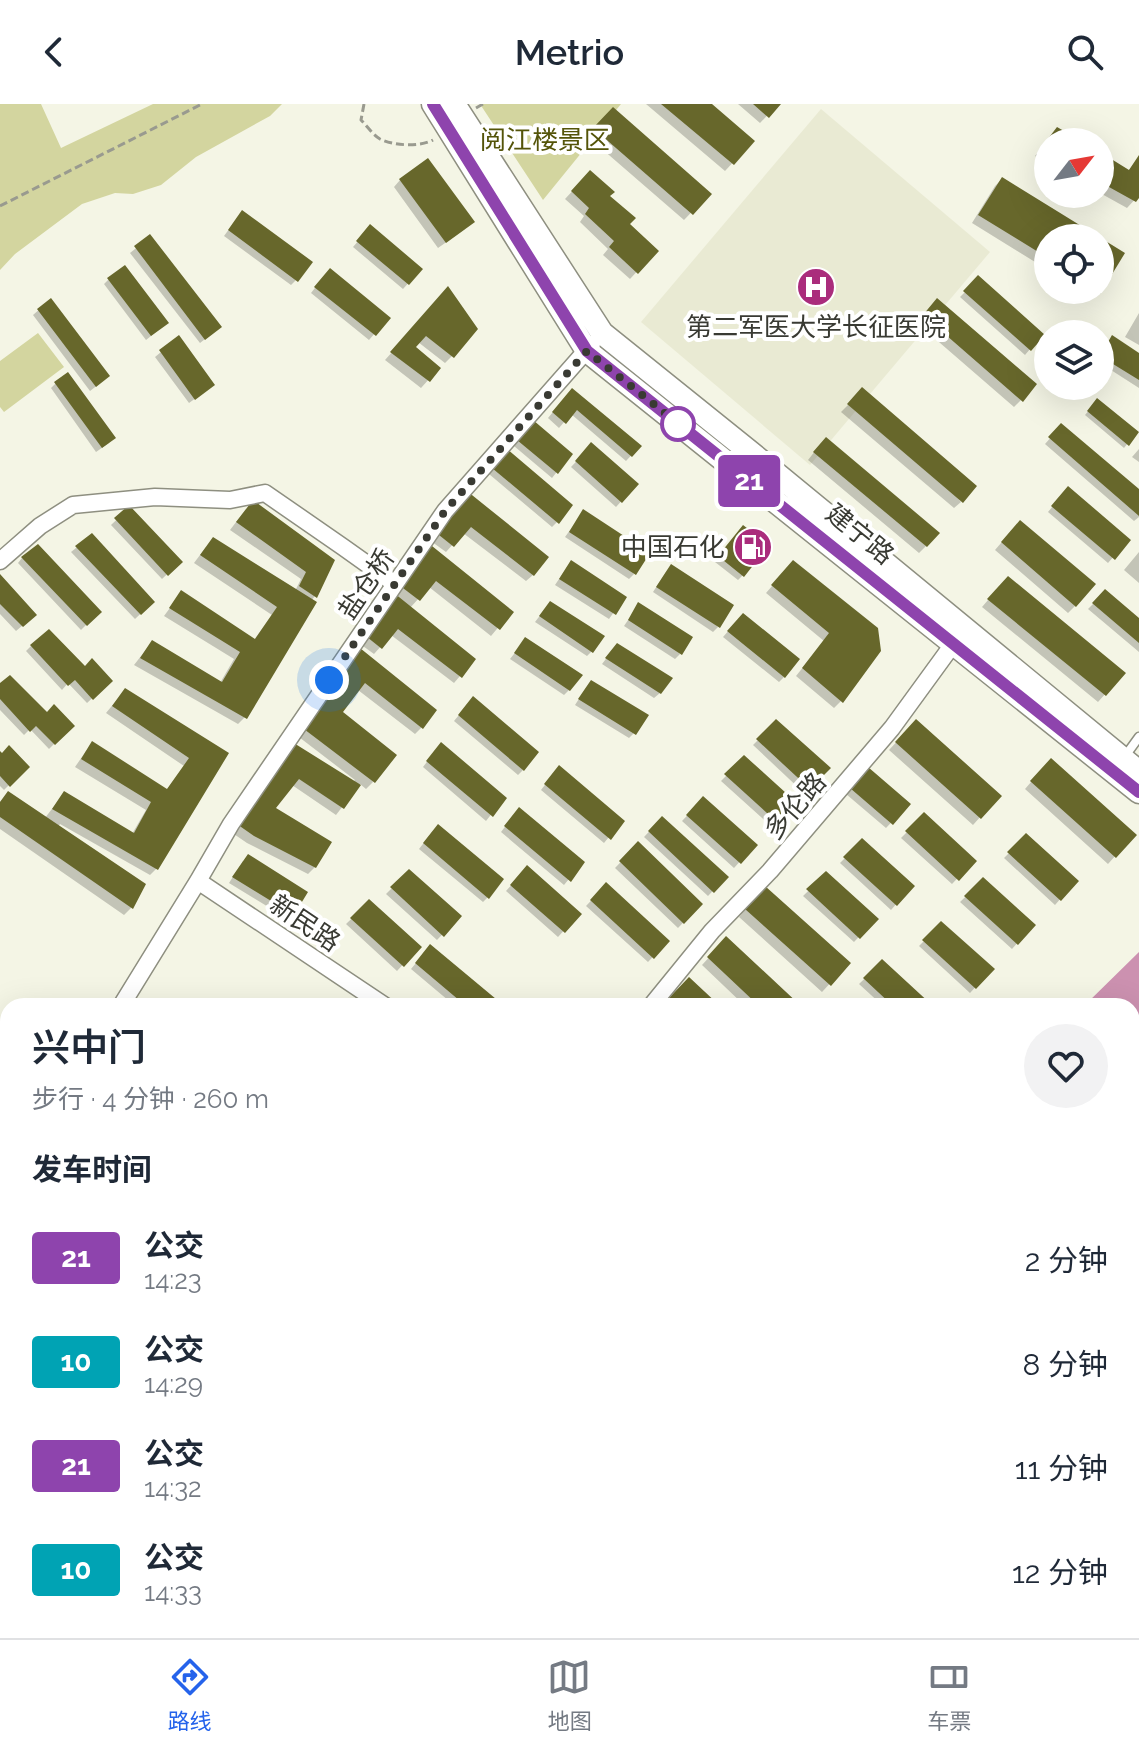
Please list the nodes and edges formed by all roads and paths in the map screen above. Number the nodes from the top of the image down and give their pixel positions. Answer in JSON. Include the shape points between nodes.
{"nodes":[{"id":1,"x":202,"y":104,"type":"edge"},
{"id":2,"x":364,"y":104,"type":"edge"},
{"id":3,"x":433,"y":104,"type":"edge"},
{"id":4,"x":454,"y":104,"type":"edge"},
{"id":5,"x":450,"y":130,"type":"junction"},
{"id":6,"x":0,"y":206,"type":"edge"},
{"id":7,"x":602,"y":333,"type":"junction"},
{"id":8,"x":587,"y":351,"type":"junction"},
{"id":9,"x":0,"y":561,"type":"edge"},
{"id":10,"x":395,"y":584,"type":"junction"},
{"id":11,"x":959,"y":636,"type":"junction"},
{"id":12,"x":1139,"y":737,"type":"edge"},
{"id":13,"x":1131,"y":766,"type":"edge"},
{"id":14,"x":1139,"y":792,"type":"edge"},
{"id":15,"x":198,"y":881,"type":"junction"},
{"id":16,"x":126,"y":998,"type":"edge"},
{"id":17,"x":373,"y":998,"type":"edge"},
{"id":18,"x":658,"y":998,"type":"edge"}],
"edges":[{"from":1,"to":6,"type":"path"},
{"from":2,"to":5,"type":"path","via":[[361,120],[379,138],[397,144],[427,143]]},
{"from":3,"to":5,"type":"main road","name":"建宁路"},
{"from":4,"to":7,"type":"main road","name":"建宁路"},
{"from":5,"to":8,"type":"main road","name":"建宁路"},
{"from":7,"to":8,"type":"street","name":"盐仓桥"},
{"from":7,"to":11,"type":"main road","name":"建宁路","via":[[750,452]]},
{"from":8,"to":10,"type":"street","name":"盐仓桥","via":[[445,511]]},
{"from":8,"to":11,"type":"main road","name":"建宁路"},
{"from":9,"to":10,"type":"street","via":[[73,505],[155,497],[230,500],[265,493]]},
{"from":10,"to":15,"type":"street","name":"盐仓桥","via":[[231,824]]},
{"from":11,"to":13,"type":"main road","name":"建宁路"},
{"from":11,"to":14,"type":"main road","name":"建宁路"},
{"from":11,"to":18,"type":"street","name":"多伦路","via":[[883,739]]},
{"from":12,"to":13,"type":"lane"},
{"from":15,"to":16,"type":"street","name":"盐仓桥"},
{"from":15,"to":17,"type":"street","name":"新民路"}]}
